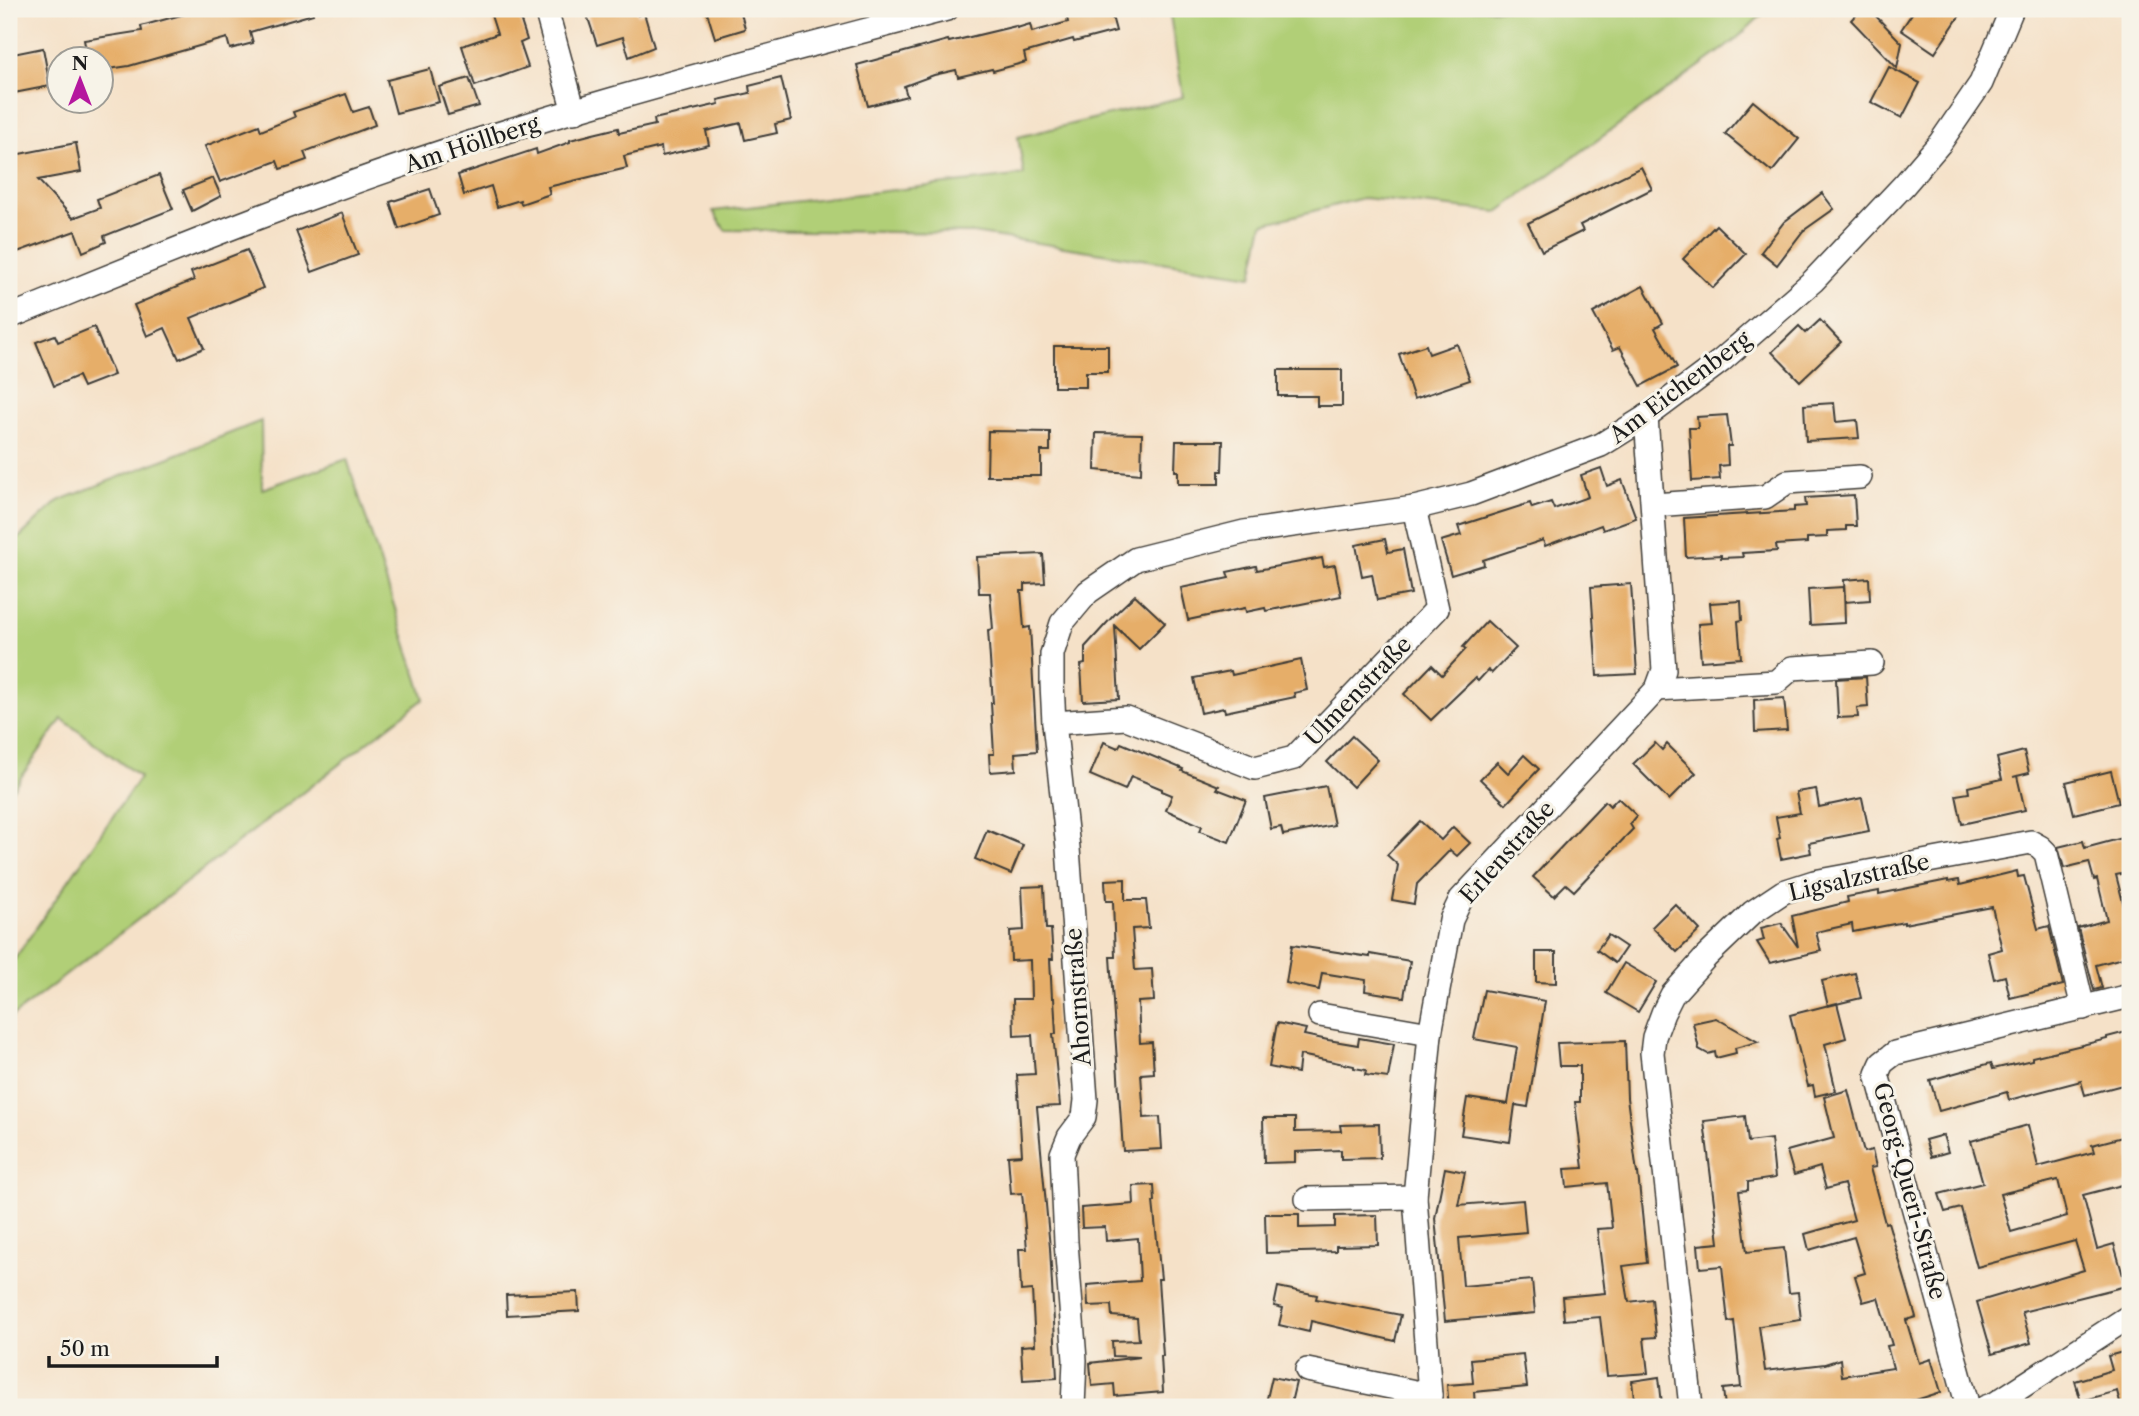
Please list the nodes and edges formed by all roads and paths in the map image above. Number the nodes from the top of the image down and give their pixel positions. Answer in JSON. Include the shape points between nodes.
{"nodes":[{"id":1,"x":546,"y":9,"type":"edge"},
{"id":2,"x":947,"y":9,"type":"edge"},
{"id":3,"x":2012,"y":9,"type":"edge"},
{"id":4,"x":574,"y":112,"type":"junction"},
{"id":5,"x":9,"y":317,"type":"edge"},
{"id":6,"x":1646,"y":417,"type":"junction"},
{"id":7,"x":1860,"y":477,"type":"dead end"},
{"id":8,"x":1654,"y":505,"type":"junction"},
{"id":9,"x":1414,"y":508,"type":"junction"},
{"id":10,"x":1088,"y":592,"type":"joint"},
{"id":11,"x":1872,"y":663,"type":"dead end"},
{"id":12,"x":1657,"y":689,"type":"junction"},
{"id":13,"x":1054,"y":723,"type":"junction"},
{"id":14,"x":2130,"y":996,"type":"edge"},
{"id":15,"x":2083,"y":1008,"type":"junction"},
{"id":16,"x":1320,"y":1015,"type":"dead end"},
{"id":17,"x":1430,"y":1034,"type":"junction"},
{"id":18,"x":1415,"y":1197,"type":"junction"},
{"id":19,"x":1307,"y":1199,"type":"dead end"},
{"id":20,"x":2130,"y":1316,"type":"edge"},
{"id":21,"x":1307,"y":1370,"type":"dead end"},
{"id":22,"x":1429,"y":1401,"type":"edge"},
{"id":23,"x":1073,"y":1407,"type":"edge"},
{"id":24,"x":1691,"y":1407,"type":"edge"},
{"id":25,"x":1969,"y":1407,"type":"edge"},
{"id":26,"x":1986,"y":1407,"type":"edge"}],
"edges":[{"from":1,"to":4,"type":"street"},
{"from":2,"to":4,"type":"street","name":"Am Höllberg"},
{"from":3,"to":6,"type":"street","name":"Am Eichenberg","via":[[1981,83],[1904,185],[1813,281],[1721,361]]},
{"from":4,"to":5,"type":"street","name":"Am Höllberg","via":[[324,192]]},
{"from":6,"to":8,"type":"street"},
{"from":6,"to":9,"type":"street","name":"Am Eichenberg","via":[[1601,445],[1471,494]]},
{"from":7,"to":8,"type":"street","via":[[1787,482],[1765,497]]},
{"from":8,"to":12,"type":"street","via":[[1664,670]]},
{"from":9,"to":10,"type":"street","name":"Am Eichenberg","via":[[1244,532],[1163,552],[1136,559]]},
{"from":9,"to":13,"type":"street","name":"Ulmenstraße","via":[[1437,608],[1294,758],[1255,768],[1126,718]]},
{"from":10,"to":13,"type":"street","name":"Ahornstraße","via":[[1062,623],[1052,654]]},
{"from":11,"to":12,"type":"street","via":[[1792,668],[1776,682]]},
{"from":12,"to":17,"type":"street","name":"Erlenstraße","via":[[1461,898],[1451,920]]},
{"from":13,"to":23,"type":"street","name":"Ahornstraße","via":[[1086,1100],[1084,1117],[1062,1154]]},
{"from":14,"to":15,"type":"street","name":"Georg-Queri-Straße"},
{"from":15,"to":24,"type":"street","name":"Ligsalzstraße","via":[[2046,853],[2031,842],[1814,882],[1783,892],[1752,912],[1706,957],[1672,995],[1662,1013],[1652,1053]]},
{"from":15,"to":25,"type":"street","name":"Georg-Queri-Straße","via":[[1895,1053],[1877,1074]]},
{"from":16,"to":17,"type":"street"},
{"from":17,"to":18,"type":"street","name":"Erlenstraße"},
{"from":18,"to":19,"type":"street"},
{"from":18,"to":22,"type":"street","name":"Erlenstraße"},
{"from":20,"to":26,"type":"street"},
{"from":21,"to":22,"type":"street"}]}
